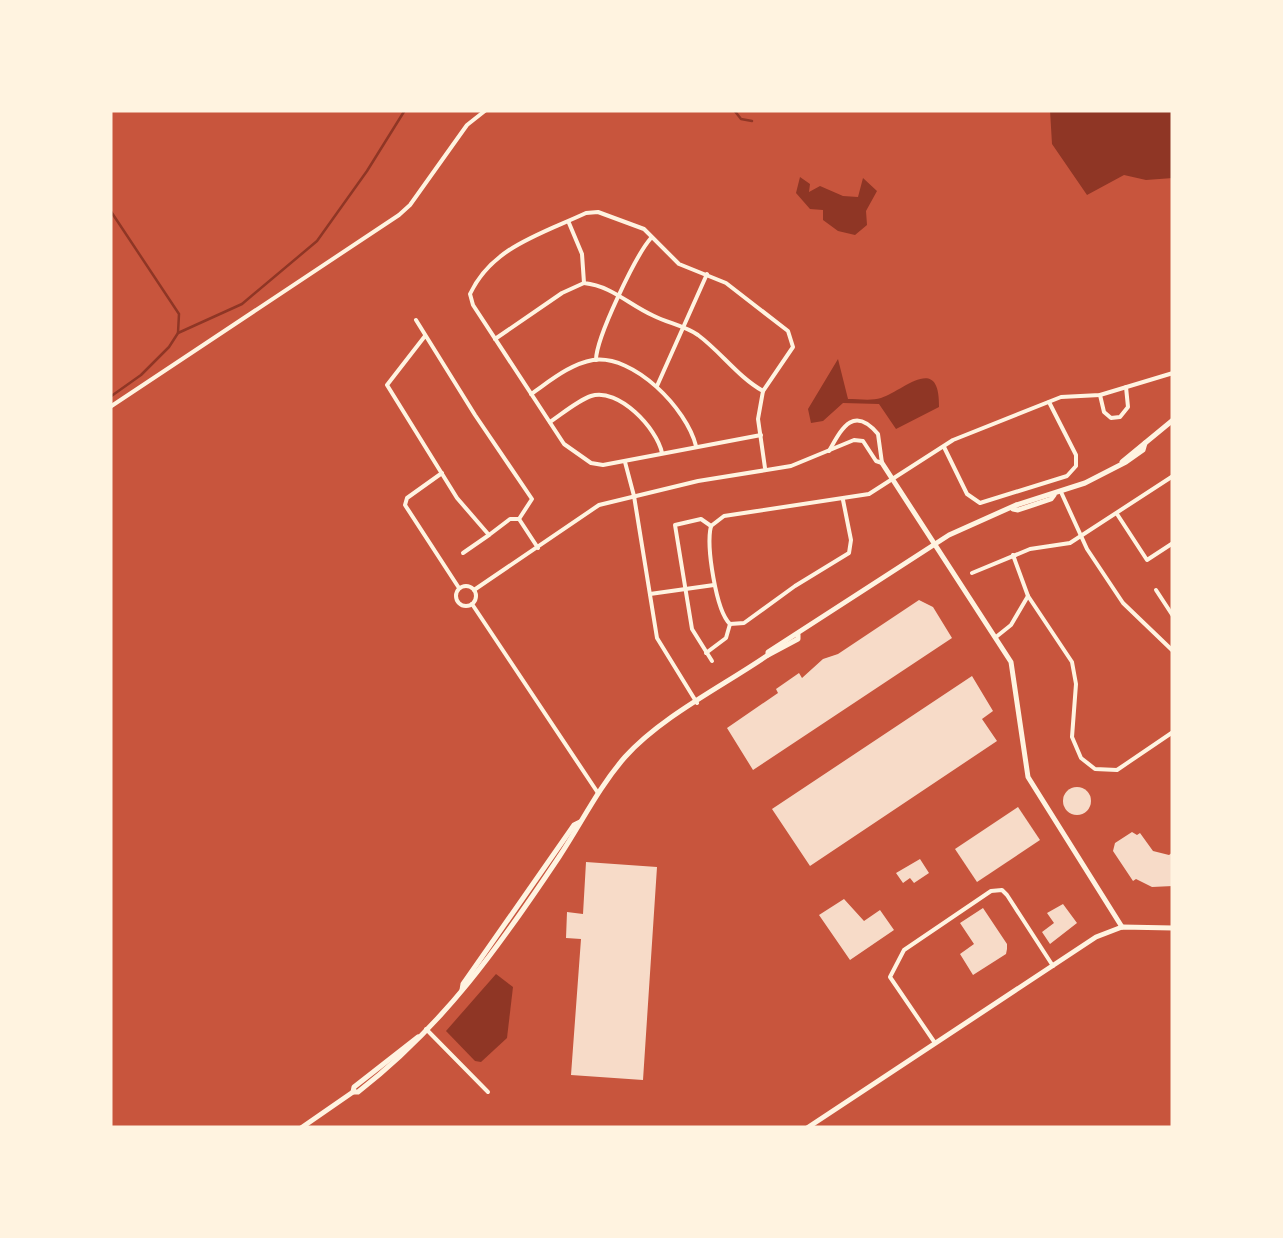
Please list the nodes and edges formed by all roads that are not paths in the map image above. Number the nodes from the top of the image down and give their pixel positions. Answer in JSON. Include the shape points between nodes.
{"nodes":[{"id":1,"x":486,"y":110,"type":"edge"},
{"id":2,"x":568,"y":221,"type":"junction"},
{"id":3,"x":652,"y":237,"type":"junction"},
{"id":4,"x":707,"y":274,"type":"junction"},
{"id":5,"x":584,"y":283,"type":"junction"},
{"id":6,"x":621,"y":296,"type":"junction"},
{"id":7,"x":416,"y":320,"type":"dead end"},
{"id":8,"x":683,"y":328,"type":"junction"},
{"id":9,"x":426,"y":336,"type":"junction"},
{"id":10,"x":495,"y":338,"type":"junction"},
{"id":11,"x":596,"y":360,"type":"junction"},
{"id":12,"x":1173,"y":373,"type":"edge"},
{"id":13,"x":657,"y":386,"type":"junction"},
{"id":14,"x":1126,"y":388,"type":"junction"},
{"id":15,"x":763,"y":392,"type":"junction"},
{"id":16,"x":531,"y":394,"type":"junction"},
{"id":17,"x":1100,"y":395,"type":"junction"},
{"id":18,"x":1049,"y":402,"type":"junction"},
{"id":19,"x":110,"y":406,"type":"edge"},
{"id":20,"x":1173,"y":420,"type":"edge"},
{"id":21,"x":550,"y":422,"type":"junction"},
{"id":22,"x":761,"y":435,"type":"junction"},
{"id":23,"x":944,"y":445,"type":"junction"},
{"id":24,"x":696,"y":446,"type":"junction"},
{"id":25,"x":829,"y":451,"type":"junction"},
{"id":26,"x":662,"y":453,"type":"junction"},
{"id":27,"x":624,"y":462,"type":"junction"},
{"id":28,"x":882,"y":462,"type":"junction"},
{"id":29,"x":765,"y":468,"type":"junction"},
{"id":30,"x":442,"y":473,"type":"junction"},
{"id":31,"x":1173,"y":476,"type":"edge"},
{"id":32,"x":893,"y":478,"type":"junction"},
{"id":33,"x":1058,"y":494,"type":"junction"},
{"id":34,"x":634,"y":496,"type":"junction"},
{"id":35,"x":842,"y":499,"type":"junction"},
{"id":36,"x":1117,"y":514,"type":"junction"},
{"id":37,"x":519,"y":519,"type":"junction"},
{"id":38,"x":710,"y":526,"type":"junction"},
{"id":39,"x":489,"y":535,"type":"junction"},
{"id":40,"x":1083,"y":536,"type":"junction"},
{"id":41,"x":936,"y":543,"type":"junction"},
{"id":42,"x":1173,"y":543,"type":"edge"},
{"id":43,"x":538,"y":548,"type":"junction"},
{"id":44,"x":463,"y":553,"type":"dead end"},
{"id":45,"x":1014,"y":555,"type":"junction"},
{"id":46,"x":972,"y":573,"type":"dead end"},
{"id":47,"x":716,"y":584,"type":"junction"},
{"id":48,"x":460,"y":588,"type":"junction"},
{"id":49,"x":686,"y":588,"type":"junction"},
{"id":50,"x":474,"y":590,"type":"junction"},
{"id":51,"x":1156,"y":590,"type":"dead end"},
{"id":52,"x":650,"y":594,"type":"junction"},
{"id":53,"x":1028,"y":596,"type":"junction"},
{"id":54,"x":472,"y":604,"type":"junction"},
{"id":55,"x":1173,"y":616,"type":"edge"},
{"id":56,"x":730,"y":624,"type":"junction"},
{"id":57,"x":996,"y":637,"type":"junction"},
{"id":58,"x":1173,"y":652,"type":"edge"},
{"id":59,"x":706,"y":653,"type":"junction"},
{"id":60,"x":712,"y":661,"type":"dead end"},
{"id":61,"x":698,"y":702,"type":"junction"},
{"id":62,"x":1173,"y":732,"type":"edge"},
{"id":63,"x":598,"y":793,"type":"junction"},
{"id":64,"x":1122,"y":927,"type":"junction"},
{"id":65,"x":1173,"y":928,"type":"edge"},
{"id":66,"x":1052,"y":966,"type":"junction"},
{"id":67,"x":426,"y":1029,"type":"junction"},
{"id":68,"x":935,"y":1043,"type":"junction"},
{"id":69,"x":488,"y":1092,"type":"dead end"},
{"id":70,"x":820,"y":1119,"type":"junction"},
{"id":71,"x":301,"y":1128,"type":"edge"},
{"id":72,"x":807,"y":1128,"type":"edge"},
{"id":73,"x":826,"y":1128,"type":"edge"}],
"edges":[{"from":1,"to":19,"type":"street","via":[[467,125],[400,215]]},
{"from":2,"to":3,"type":"street","via":[[598,212],[636,224]]},
{"from":2,"to":5,"type":"street","via":[[582,254]]},
{"from":2,"to":10,"type":"street","via":[[505,250],[470,294]]},
{"from":3,"to":4,"type":"street","via":[[679,264]]},
{"from":3,"to":6,"type":"street"},
{"from":4,"to":8,"type":"street"},
{"from":4,"to":15,"type":"street","via":[[788,331],[791,351]]},
{"from":5,"to":6,"type":"street"},
{"from":5,"to":10,"type":"street"},
{"from":6,"to":8,"type":"street"},
{"from":6,"to":11,"type":"street","via":[[598,341]]},
{"from":7,"to":9,"type":"street"},
{"from":8,"to":13,"type":"street"},
{"from":8,"to":15,"type":"street"},
{"from":9,"to":30,"type":"street","via":[[387,385]]},
{"from":9,"to":37,"type":"street","via":[[532,500]]},
{"from":10,"to":16,"type":"street"},
{"from":11,"to":13,"type":"street"},
{"from":11,"to":16,"type":"street"},
{"from":12,"to":14,"type":"street"},
{"from":13,"to":24,"type":"street","via":[[682,414]]},
{"from":14,"to":17,"type":"street"},
{"from":14,"to":17,"type":"street","via":[[1128,407],[1120,417],[1104,412]]},
{"from":15,"to":22,"type":"street"},
{"from":16,"to":21,"type":"street"},
{"from":17,"to":18,"type":"street"},
{"from":18,"to":23,"type":"street"},
{"from":18,"to":23,"type":"street","via":[[1076,455],[1067,476],[974,502]]},
{"from":20,"to":33,"type":"street","via":[[1122,462]]},
{"from":21,"to":26,"type":"street","via":[[596,394],[642,418]]},
{"from":21,"to":27,"type":"street","via":[[564,444],[591,463]]},
{"from":22,"to":24,"type":"street"},
{"from":22,"to":29,"type":"street"},
{"from":23,"to":32,"type":"street"},
{"from":24,"to":26,"type":"street"},
{"from":25,"to":28,"type":"street","via":[[858,440]]},
{"from":25,"to":28,"type":"street","via":[[842,428],[862,422],[878,434]]},
{"from":25,"to":29,"type":"street"},
{"from":26,"to":27,"type":"street"},
{"from":27,"to":34,"type":"street"},
{"from":28,"to":32,"type":"street"},
{"from":29,"to":34,"type":"street"},
{"from":30,"to":39,"type":"street"},
{"from":30,"to":48,"type":"street","via":[[405,505]]},
{"from":31,"to":36,"type":"street"},
{"from":32,"to":35,"type":"street","via":[[869,494]]},
{"from":32,"to":41,"type":"street"},
{"from":33,"to":40,"type":"street"},
{"from":33,"to":41,"type":"street","via":[[1016,505]]},
{"from":34,"to":43,"type":"street","via":[[592,509]]},
{"from":34,"to":52,"type":"street"},
{"from":35,"to":38,"type":"street","via":[[724,516]]},
{"from":35,"to":56,"type":"street","via":[[849,552],[744,623]]},
{"from":36,"to":40,"type":"street"},
{"from":36,"to":42,"type":"street","via":[[1147,560]]},
{"from":37,"to":39,"type":"street"},
{"from":37,"to":43,"type":"street"},
{"from":38,"to":47,"type":"street"},
{"from":38,"to":49,"type":"street","via":[[701,520],[675,524]]},
{"from":39,"to":44,"type":"street"},
{"from":40,"to":45,"type":"street"},
{"from":40,"to":58,"type":"street","via":[[1123,603]]},
{"from":41,"to":57,"type":"street"},
{"from":41,"to":61,"type":"street"},
{"from":43,"to":50,"type":"street"},
{"from":45,"to":46,"type":"street"},
{"from":45,"to":53,"type":"street"},
{"from":47,"to":49,"type":"street"},
{"from":47,"to":56,"type":"street"},
{"from":48,"to":50,"type":"street"},
{"from":48,"to":54,"type":"street","via":[[459,603]]},
{"from":49,"to":52,"type":"street"},
{"from":49,"to":59,"type":"street","via":[[692,630]]},
{"from":50,"to":54,"type":"street"},
{"from":51,"to":55,"type":"street"},
{"from":52,"to":61,"type":"street","via":[[660,645]]},
{"from":53,"to":57,"type":"street"},
{"from":53,"to":62,"type":"street","via":[[1072,662],[1072,737],[1081,758],[1095,769],[1117,770]]},
{"from":54,"to":63,"type":"street"},
{"from":56,"to":59,"type":"street","via":[[726,638]]},
{"from":57,"to":64,"type":"street","via":[[1013,670],[1028,776]]},
{"from":59,"to":60,"type":"street"},
{"from":61,"to":63,"type":"street","via":[[644,740]]},
{"from":63,"to":67,"type":"street","via":[[462,990]]},
{"from":64,"to":65,"type":"street"},
{"from":64,"to":66,"type":"street"},
{"from":66,"to":68,"type":"street"},
{"from":66,"to":68,"type":"street","via":[[1002,890],[990,891],[904,950],[890,977]]},
{"from":67,"to":69,"type":"street"},
{"from":67,"to":71,"type":"street"},
{"from":68,"to":70,"type":"street"},
{"from":70,"to":72,"type":"street"},
{"from":70,"to":73,"type":"street"}]}
